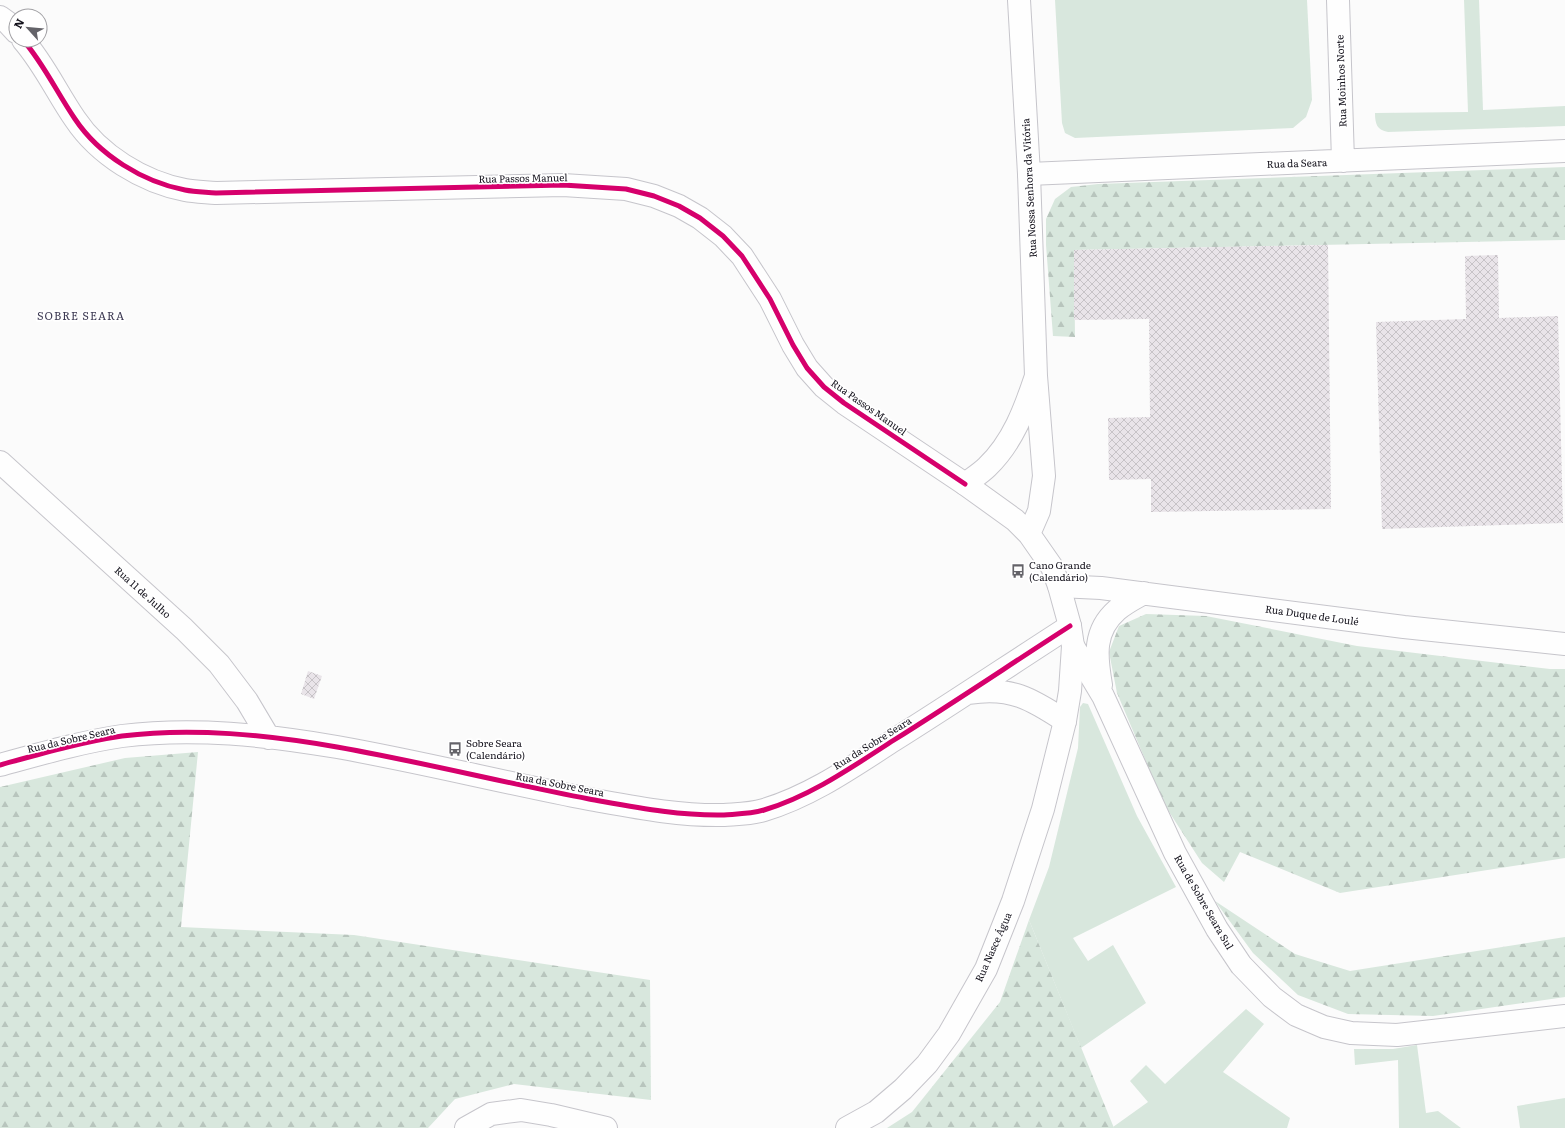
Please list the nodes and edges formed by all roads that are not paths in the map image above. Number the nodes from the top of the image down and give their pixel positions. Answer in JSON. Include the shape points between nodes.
{"nodes":[{"id":1,"x":1019,"y":0,"type":"edge"},
{"id":2,"x":1338,"y":0,"type":"edge"},
{"id":3,"x":0,"y":17,"type":"edge"},
{"id":4,"x":8,"y":23,"type":"edge"},
{"id":5,"x":30,"y":48,"type":"edge"},
{"id":6,"x":1565,"y":151,"type":"edge"},
{"id":7,"x":1343,"y":161,"type":"junction"},
{"id":8,"x":1029,"y":174,"type":"junction"},
{"id":9,"x":1036,"y":376,"type":"junction"},
{"id":10,"x":0,"y":462,"type":"edge"},
{"id":11,"x":965,"y":484,"type":"junction"},
{"id":12,"x":1029,"y":534,"type":"junction"},
{"id":13,"x":1060,"y":586,"type":"junction"},
{"id":14,"x":1144,"y":593,"type":"junction"},
{"id":15,"x":1072,"y":636,"type":"junction"},
{"id":16,"x":1565,"y":644,"type":"edge"},
{"id":17,"x":968,"y":693,"type":"junction"},
{"id":18,"x":1103,"y":696,"type":"junction"},
{"id":19,"x":1065,"y":720,"type":"junction"},
{"id":20,"x":269,"y":738,"type":"junction"},
{"id":21,"x":0,"y":764,"type":"edge"},
{"id":22,"x":1565,"y":1016,"type":"edge"},
{"id":23,"x":466,"y":1128,"type":"edge"},
{"id":24,"x":606,"y":1128,"type":"edge"},
{"id":25,"x":847,"y":1128,"type":"edge"}],
"edges":[{"from":1,"to":8,"type":"street","name":"Rua Nossa Senhora da Vitória"},
{"from":2,"to":7,"type":"street","name":"Rua Moinhos Norte"},
{"from":3,"to":4,"type":"street"},
{"from":5,"to":11,"type":"street","name":"Rua Passos Manuel","via":[[75,120],[93,140],[133,171],[185,190],[216,193],[563,185],[626,189],[679,206],[723,236],[742,256],[770,299],[796,351],[824,387]]},
{"from":6,"to":7,"type":"street","name":"Rua da Seara"},
{"from":7,"to":8,"type":"street","name":"Rua da Seara"},
{"from":8,"to":9,"type":"street","name":"Rua Nossa Senhora da Vitória"},
{"from":9,"to":11,"type":"street","name":"Rua Nossa Senhora da Vitória","via":[[1024,410],[1008,442],[988,466]]},
{"from":9,"to":12,"type":"street","name":"Rua Nossa Senhora da Vitória","via":[[1044,476],[1039,511]]},
{"from":10,"to":20,"type":"street","name":"Rua 11 de Julho","via":[[219,664],[247,701]]},
{"from":11,"to":12,"type":"street","name":"Rua Passos Manuel","via":[[1015,520]]},
{"from":12,"to":13,"type":"street","name":"Rua Passos Manuel","via":[[1052,567]]},
{"from":13,"to":14,"type":"street","name":"Rua Duque de Loulé"},
{"from":13,"to":15,"type":"street","name":"Rua Passos Manuel"},
{"from":14,"to":16,"type":"street","name":"Rua Duque de Loulé","via":[[1404,627]]},
{"from":14,"to":18,"type":"street","name":"Rua de Sobre Seara Sul","via":[[1117,610],[1100,633],[1097,663]]},
{"from":15,"to":17,"type":"street","name":"Rua da Sobre Seara"},
{"from":15,"to":18,"type":"street","name":"Rua de Sobre Seara Sul"},
{"from":15,"to":19,"type":"street","name":"Rua Passos Manuel","via":[[1070,691]]},
{"from":17,"to":19,"type":"street","name":"Rua da Sobre Seara","via":[[995,690],[1013,693],[1031,700]]},
{"from":17,"to":20,"type":"street","name":"Rua da Sobre Seara","via":[[813,790],[761,811],[734,814],[705,815],[650,810],[338,748]]},
{"from":18,"to":22,"type":"street","name":"Rua de Sobre Seara Sul","via":[[1175,853],[1217,929],[1241,965],[1272,997],[1296,1015],[1324,1027],[1351,1033],[1397,1035]]},
{"from":19,"to":25,"type":"street","name":"Rua Nasce Água","via":[[1043,808],[1013,901],[986,969],[949,1034],[927,1064],[876,1112]]},
{"from":20,"to":21,"type":"street","name":"Rua da Sobre Seara","via":[[176,732],[123,736],[68,746]]},
{"from":23,"to":24,"type":"street","via":[[491,1114],[521,1110]]}]}
